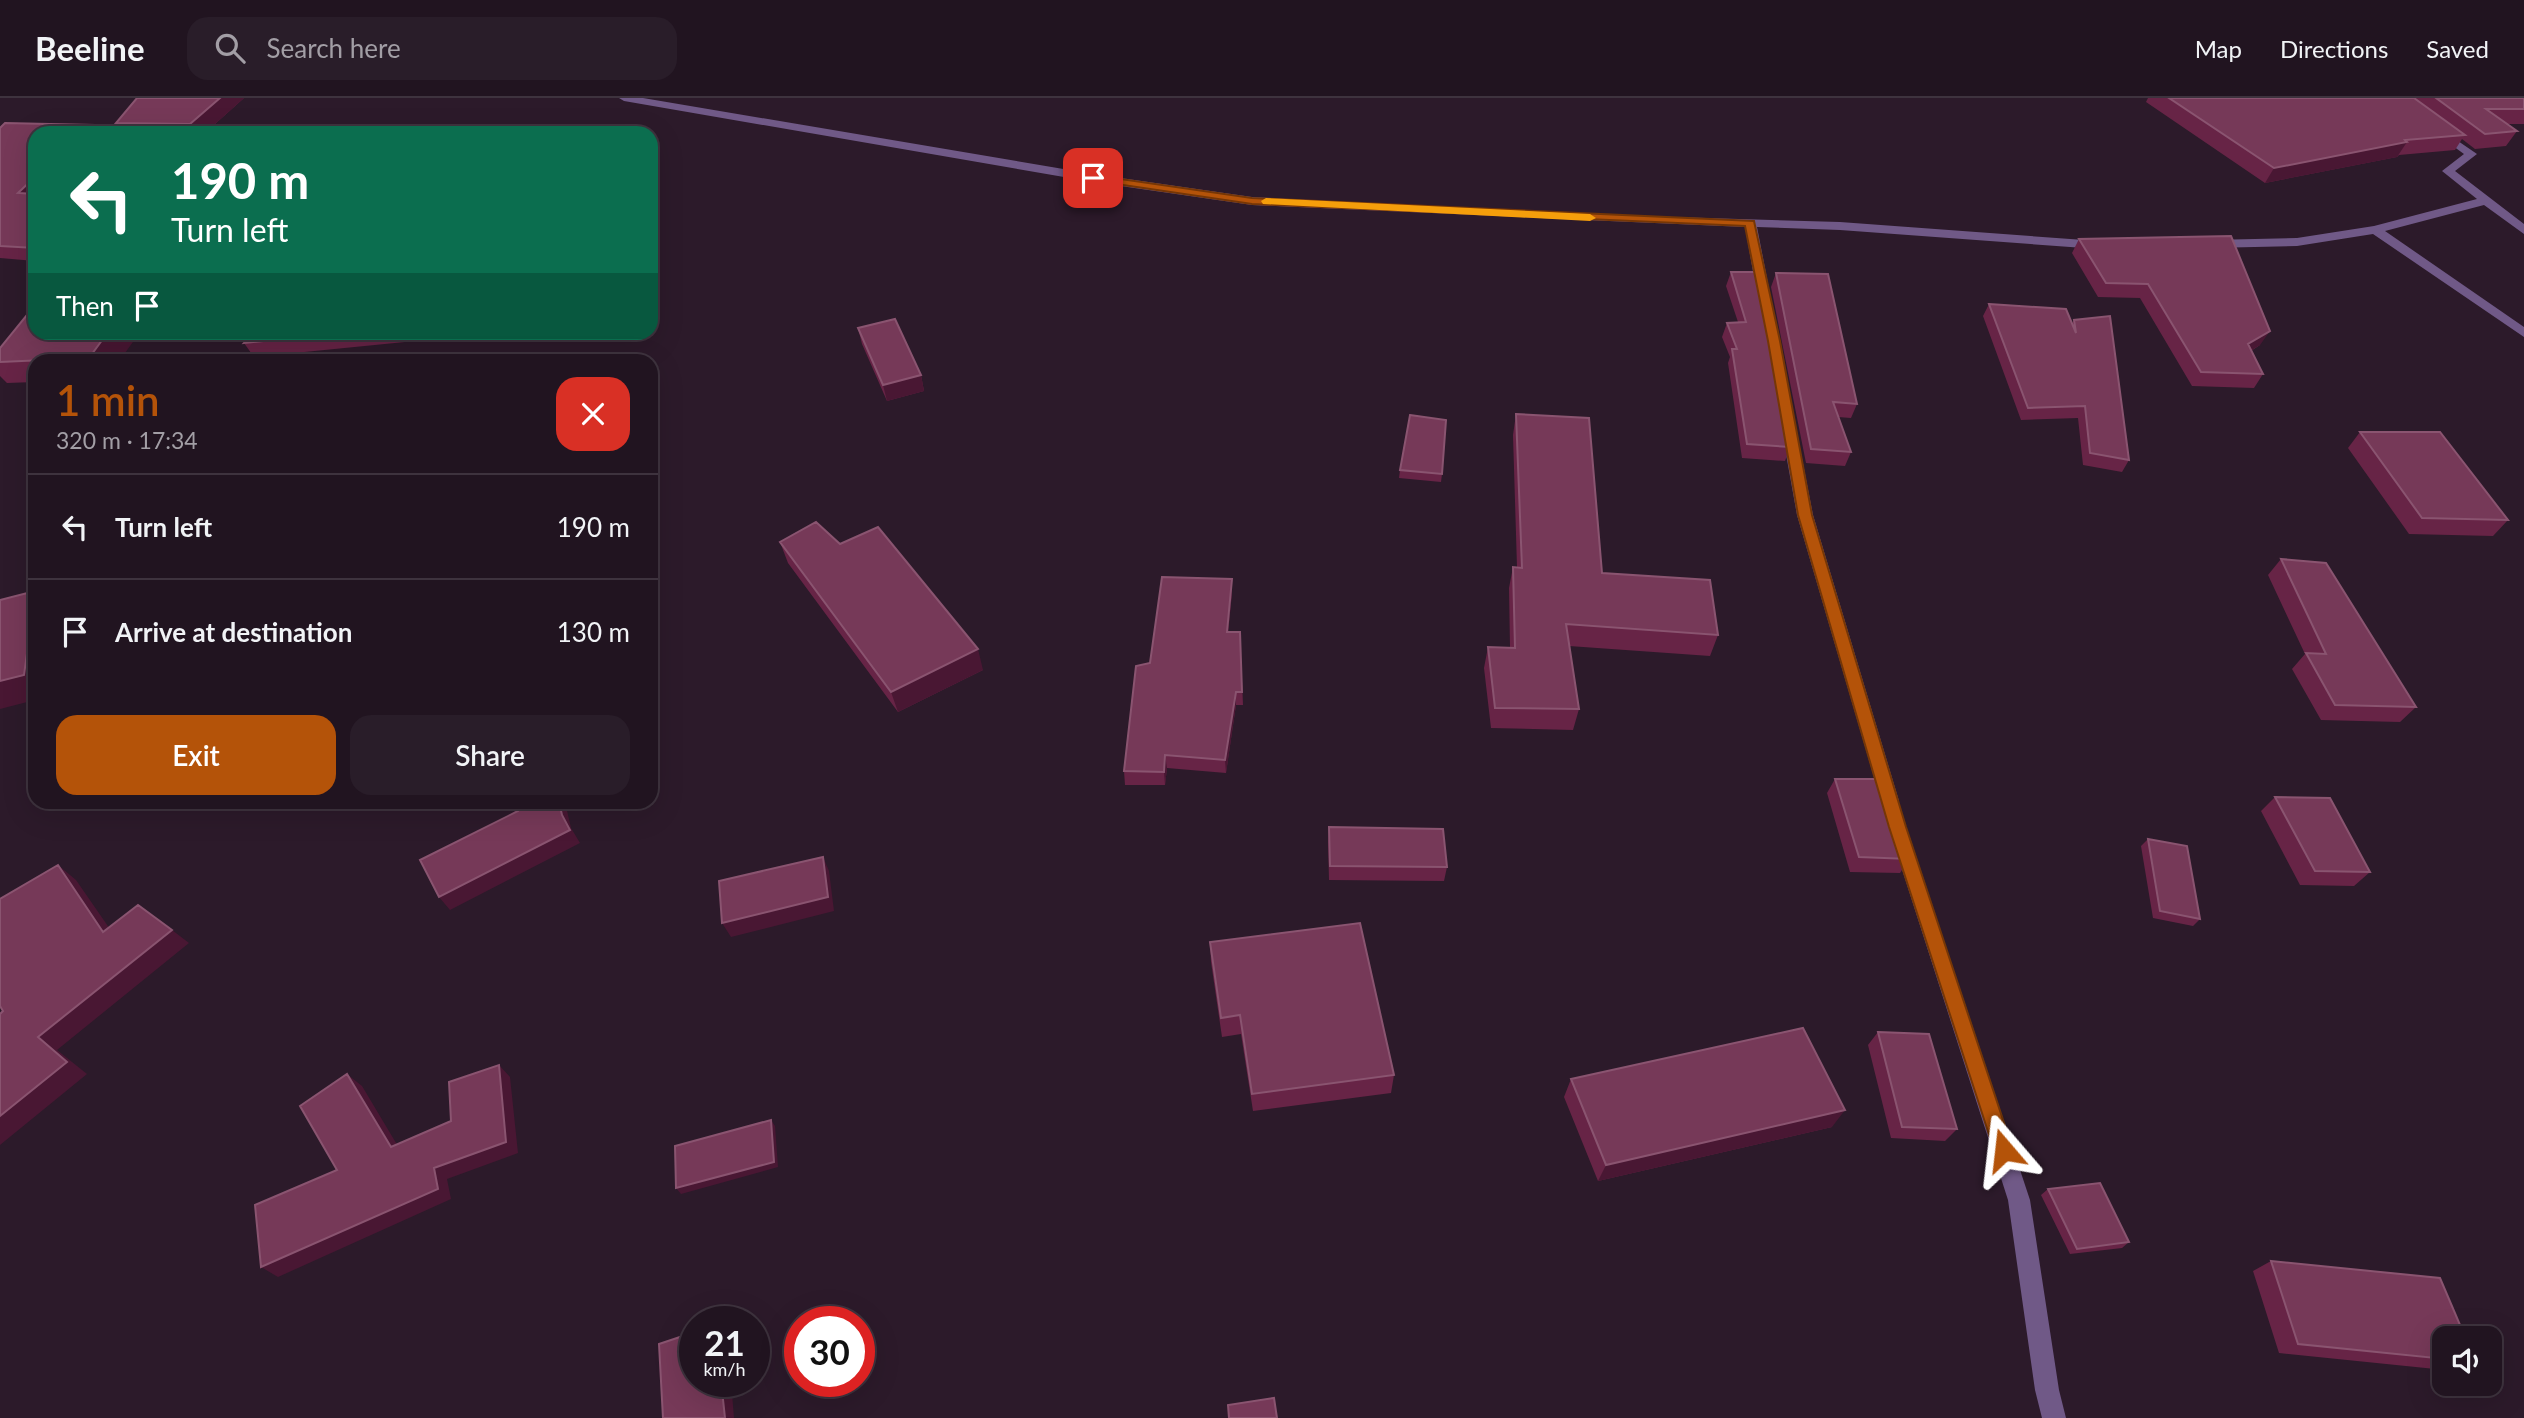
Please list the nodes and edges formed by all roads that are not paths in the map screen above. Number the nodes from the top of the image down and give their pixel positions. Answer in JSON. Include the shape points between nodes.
{"nodes":[{"id":1,"x":624,"y":98,"type":"edge"},
{"id":2,"x":2427,"y":122,"type":"edge"},
{"id":3,"x":2486,"y":201,"type":"junction"},
{"id":4,"x":1750,"y":223,"type":"junction"},
{"id":5,"x":2524,"y":229,"type":"edge"},
{"id":6,"x":2375,"y":230,"type":"junction"},
{"id":7,"x":2193,"y":244,"type":"edge"},
{"id":8,"x":2115,"y":246,"type":"edge"},
{"id":9,"x":2524,"y":333,"type":"edge"},
{"id":10,"x":2054,"y":1418,"type":"edge"}],
"edges":[{"from":1,"to":4,"type":"street","via":[[1252,201]]},
{"from":2,"to":3,"type":"street","via":[[2471,154],[2448,171]]},
{"from":3,"to":5,"type":"street"},
{"from":3,"to":6,"type":"street"},
{"from":4,"to":8,"type":"street"},
{"from":4,"to":10,"type":"street","via":[[1805,515],[1897,827],[2019,1200]]},
{"from":6,"to":7,"type":"street","via":[[2297,242]]},
{"from":6,"to":9,"type":"street"}]}
